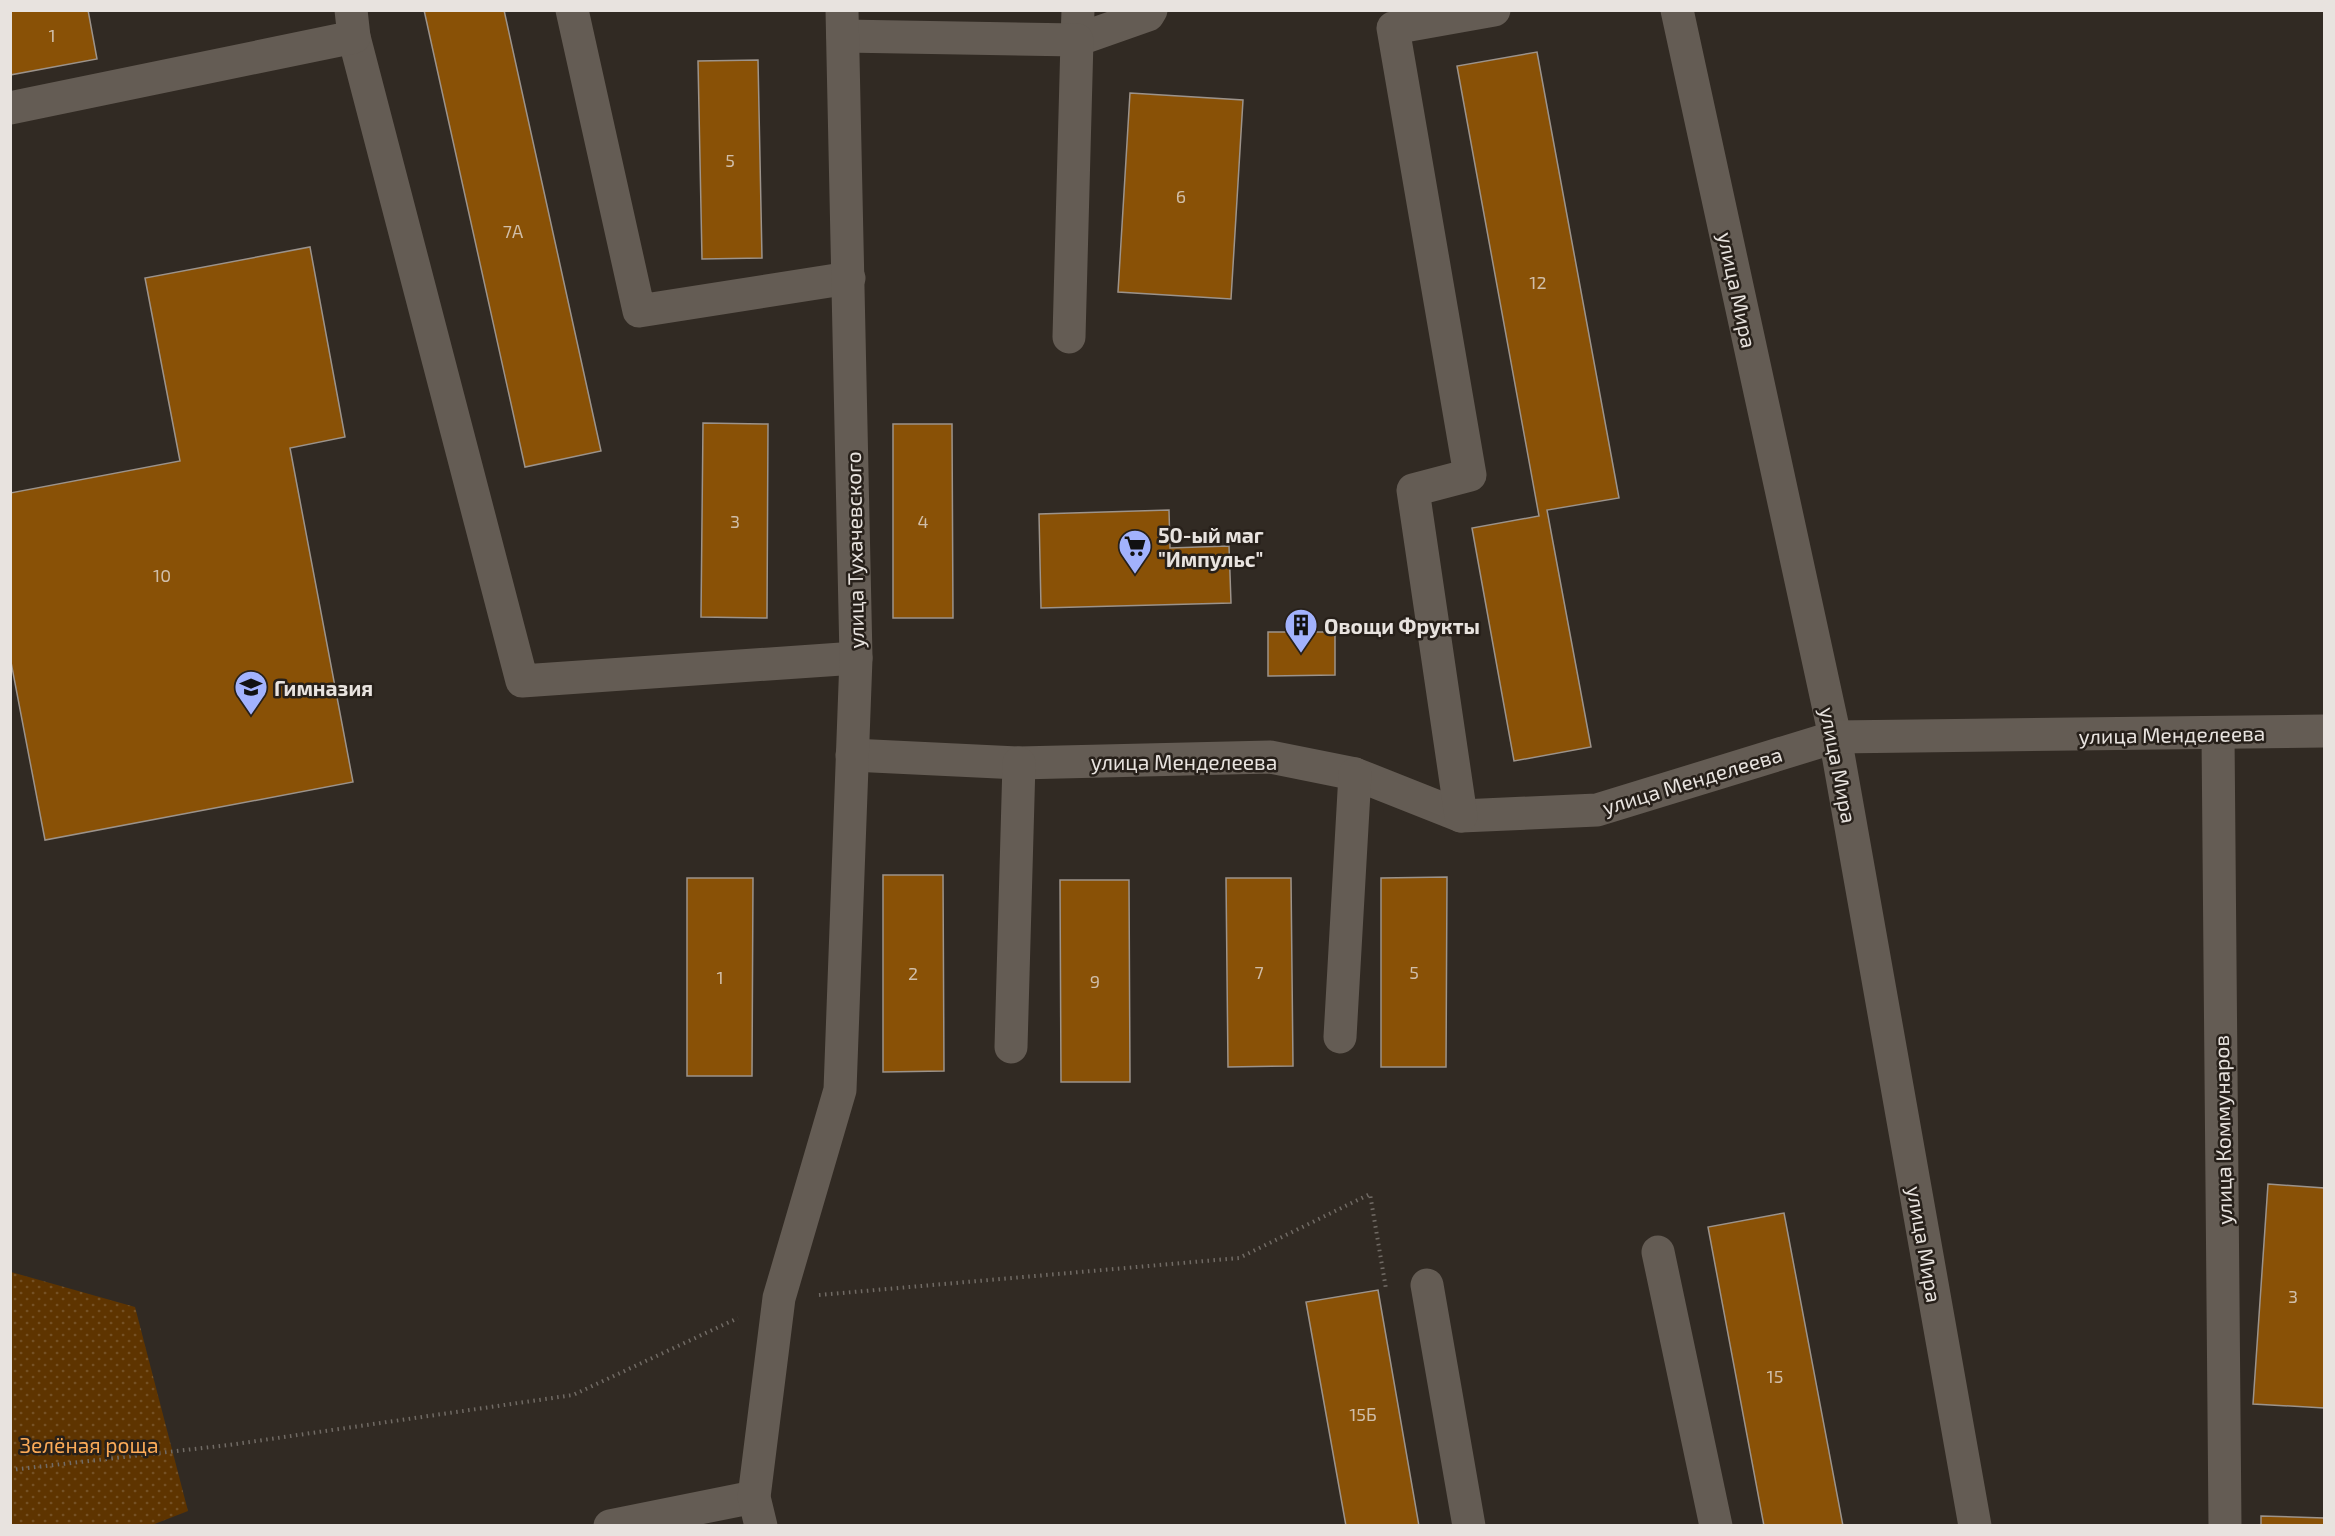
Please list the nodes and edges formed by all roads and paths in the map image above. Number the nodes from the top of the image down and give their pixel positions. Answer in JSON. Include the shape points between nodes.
{"nodes":[{"id":1,"x":572,"y":10,"type":"edge"},
{"id":2,"x":1151,"y":10,"type":"edge"},
{"id":3,"x":1494,"y":10,"type":"edge"},
{"id":4,"x":1677,"y":10,"type":"edge"},
{"id":5,"x":842,"y":23,"type":"edge"},
{"id":6,"x":352,"y":24,"type":"edge"},
{"id":7,"x":1077,"y":25,"type":"edge"},
{"id":8,"x":10,"y":108,"type":"edge"},
{"id":9,"x":849,"y":278,"type":"junction"},
{"id":10,"x":1069,"y":336,"type":"dead end"},
{"id":11,"x":856,"y":658,"type":"junction"},
{"id":12,"x":2325,"y":731,"type":"edge"},
{"id":13,"x":2218,"y":734,"type":"junction"},
{"id":14,"x":1835,"y":736,"type":"junction"},
{"id":15,"x":852,"y":754,"type":"junction"},
{"id":16,"x":1019,"y":763,"type":"junction"},
{"id":17,"x":1355,"y":774,"type":"junction"},
{"id":18,"x":1461,"y":816,"type":"junction"},
{"id":19,"x":1340,"y":1037,"type":"dead end"},
{"id":20,"x":1011,"y":1047,"type":"dead end"},
{"id":21,"x":1658,"y":1252,"type":"dead end"},
{"id":22,"x":1427,"y":1285,"type":"dead end"},
{"id":23,"x":757,"y":1511,"type":"edge"},
{"id":24,"x":610,"y":1526,"type":"edge"},
{"id":25,"x":1468,"y":1526,"type":"edge"},
{"id":26,"x":1716,"y":1526,"type":"edge"},
{"id":27,"x":1975,"y":1526,"type":"edge"},
{"id":28,"x":2225,"y":1526,"type":"edge"}],
"edges":[{"from":1,"to":9,"type":"street","via":[[639,311]]},
{"from":2,"to":7,"type":"street","via":[[1148,15]]},
{"from":3,"to":18,"type":"street","via":[[1393,28],[1470,475],[1413,490]]},
{"from":4,"to":14,"type":"street","name":"улица Мира"},
{"from":5,"to":7,"type":"street"},
{"from":5,"to":9,"type":"street","name":"улица Тухачевского"},
{"from":6,"to":8,"type":"street"},
{"from":6,"to":11,"type":"street","via":[[522,681]]},
{"from":7,"to":10,"type":"street"},
{"from":9,"to":11,"type":"street","name":"улица Тухачевского"},
{"from":11,"to":15,"type":"street","name":"улица Тухачевского"},
{"from":12,"to":13,"type":"street","name":"улица Менделеева"},
{"from":13,"to":14,"type":"street","name":"улица Менделеева"},
{"from":13,"to":28,"type":"street","name":"улица Коммунаров"},
{"from":14,"to":18,"type":"street","name":"улица Менделеева","via":[[1597,810]]},
{"from":14,"to":27,"type":"street","name":"улица Мира"},
{"from":15,"to":16,"type":"street","name":"улица Менделеева"},
{"from":15,"to":23,"type":"street","name":"улица Тухачевского","via":[[840,1090],[779,1299]]},
{"from":16,"to":17,"type":"street","name":"улица Менделеева","via":[[1270,757]]},
{"from":16,"to":20,"type":"street"},
{"from":17,"to":18,"type":"street","name":"улица Менделеева"},
{"from":17,"to":19,"type":"street"},
{"from":21,"to":26,"type":"street"},
{"from":22,"to":25,"type":"street"},
{"from":23,"to":24,"type":"street"}]}
